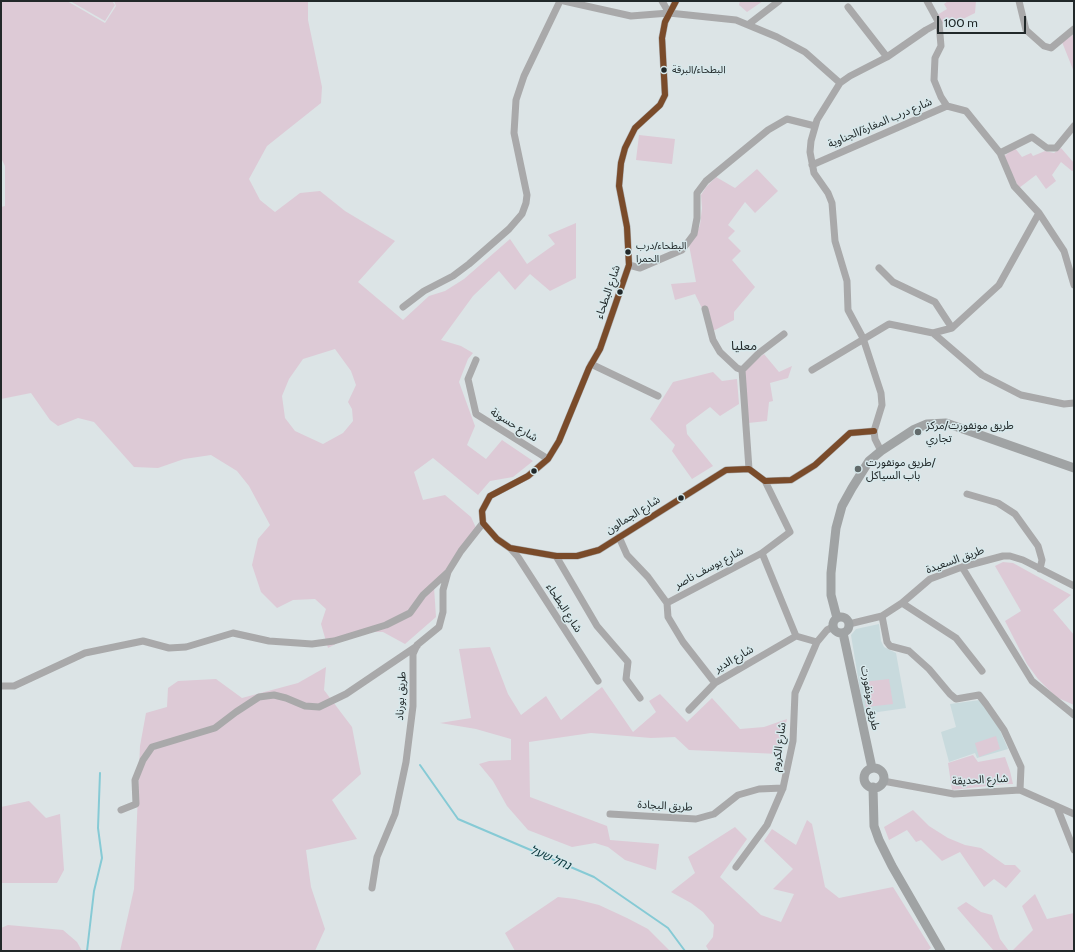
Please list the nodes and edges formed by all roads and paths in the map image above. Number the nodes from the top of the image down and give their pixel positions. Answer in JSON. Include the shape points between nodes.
{"nodes":[{"id":1,"x":560,"y":1,"type":"edge"},
{"id":2,"x":564,"y":1,"type":"edge"},
{"id":3,"x":662,"y":1,"type":"edge"},
{"id":4,"x":676,"y":1,"type":"edge"},
{"id":5,"x":779,"y":1,"type":"edge"},
{"id":6,"x":927,"y":1,"type":"edge"},
{"id":7,"x":1019,"y":1,"type":"edge"},
{"id":8,"x":848,"y":7,"type":"dead end"},
{"id":9,"x":669,"y":13,"type":"junction"},
{"id":10,"x":939,"y":23,"type":"junction"},
{"id":11,"x":749,"y":24,"type":"junction"},
{"id":12,"x":1074,"y":29,"type":"edge"},
{"id":13,"x":887,"y":57,"type":"junction"},
{"id":14,"x":840,"y":83,"type":"junction"},
{"id":15,"x":947,"y":106,"type":"junction"},
{"id":16,"x":815,"y":126,"type":"junction"},
{"id":17,"x":1074,"y":126,"type":"edge"},
{"id":18,"x":1000,"y":153,"type":"junction"},
{"id":19,"x":812,"y":165,"type":"junction"},
{"id":20,"x":1039,"y":213,"type":"junction"},
{"id":21,"x":629,"y":264,"type":"junction"},
{"id":22,"x":879,"y":268,"type":"dead end"},
{"id":23,"x":1074,"y":285,"type":"edge"},
{"id":24,"x":403,"y":307,"type":"dead end"},
{"id":25,"x":705,"y":310,"type":"dead end"},
{"id":26,"x":952,"y":328,"type":"junction"},
{"id":27,"x":933,"y":332,"type":"junction"},
{"id":28,"x":784,"y":334,"type":"dead end"},
{"id":29,"x":863,"y":338,"type":"junction"},
{"id":30,"x":476,"y":360,"type":"dead end"},
{"id":31,"x":591,"y":364,"type":"junction"},
{"id":32,"x":742,"y":370,"type":"junction"},
{"id":33,"x":812,"y":370,"type":"dead end"},
{"id":34,"x":658,"y":396,"type":"dead end"},
{"id":35,"x":1074,"y":403,"type":"edge"},
{"id":36,"x":874,"y":431,"type":"junction"},
{"id":37,"x":881,"y":451,"type":"junction"},
{"id":38,"x":548,"y":459,"type":"junction"},
{"id":39,"x":1074,"y":468,"type":"edge"},
{"id":40,"x":749,"y":469,"type":"junction"},
{"id":41,"x":765,"y":481,"type":"junction"},
{"id":42,"x":967,"y":494,"type":"dead end"},
{"id":43,"x":483,"y":523,"type":"junction"},
{"id":44,"x":619,"y":537,"type":"junction"},
{"id":45,"x":510,"y":548,"type":"junction"},
{"id":46,"x":762,"y":553,"type":"junction"},
{"id":47,"x":556,"y":556,"type":"junction"},
{"id":48,"x":962,"y":567,"type":"junction"},
{"id":49,"x":1040,"y":569,"type":"junction"},
{"id":50,"x":448,"y":572,"type":"junction"},
{"id":51,"x":1074,"y":586,"type":"edge"},
{"id":52,"x":667,"y":603,"type":"junction"},
{"id":53,"x":902,"y":603,"type":"junction"},
{"id":54,"x":882,"y":616,"type":"junction"},
{"id":55,"x":837,"y":618,"type":"junction"},
{"id":56,"x":849,"y":624,"type":"junction"},
{"id":57,"x":833,"y":627,"type":"junction"},
{"id":58,"x":843,"y":633,"type":"junction"},
{"id":59,"x":796,"y":636,"type":"junction"},
{"id":60,"x":817,"y":642,"type":"junction"},
{"id":61,"x":417,"y":646,"type":"junction"},
{"id":62,"x":982,"y":671,"type":"dead end"},
{"id":63,"x":598,"y":681,"type":"dead end"},
{"id":64,"x":715,"y":683,"type":"junction"},
{"id":65,"x":1,"y":686,"type":"edge"},
{"id":66,"x":640,"y":698,"type":"dead end"},
{"id":67,"x":689,"y":710,"type":"dead end"},
{"id":68,"x":1074,"y":715,"type":"edge"},
{"id":69,"x":872,"y":768,"type":"junction"},
{"id":70,"x":883,"y":781,"type":"junction"},
{"id":71,"x":873,"y":787,"type":"junction"},
{"id":72,"x":783,"y":788,"type":"junction"},
{"id":73,"x":1020,"y":790,"type":"junction"},
{"id":74,"x":1057,"y":807,"type":"junction"},
{"id":75,"x":121,"y":810,"type":"dead end"},
{"id":76,"x":610,"y":814,"type":"dead end"},
{"id":77,"x":1074,"y":814,"type":"edge"},
{"id":78,"x":1074,"y":850,"type":"edge"},
{"id":79,"x":736,"y":867,"type":"dead end"},
{"id":80,"x":372,"y":888,"type":"dead end"},
{"id":81,"x":942,"y":951,"type":"edge"}],
"edges":[{"from":1,"to":24,"type":"street","via":[[524,76],[516,100],[514,133],[527,195],[522,214],[469,264]]},
{"from":2,"to":9,"type":"street","via":[[631,16]]},
{"from":3,"to":9,"type":"street"},
{"from":4,"to":9,"type":"street","name":"شارع البطحاء"},
{"from":5,"to":11,"type":"street"},
{"from":6,"to":10,"type":"street"},
{"from":7,"to":12,"type":"street","via":[[1026,30],[1044,46],[1051,48]]},
{"from":8,"to":13,"type":"street"},
{"from":9,"to":11,"type":"street","via":[[736,20]]},
{"from":9,"to":21,"type":"street","name":"شارع البطحاء","via":[[662,38],[665,95],[660,106],[635,128],[621,163],[618,186],[627,227]]},
{"from":10,"to":13,"type":"street"},
{"from":10,"to":15,"type":"street","via":[[941,46],[935,58],[934,80]]},
{"from":11,"to":14,"type":"street","via":[[805,52]]},
{"from":13,"to":14,"type":"street"},
{"from":14,"to":16,"type":"street"},
{"from":15,"to":18,"type":"street","name":"شارع درب المغارة/الجناوية","via":[[966,111]]},
{"from":15,"to":19,"type":"street","name":"شارع درب المغارة/الجناوية"},
{"from":16,"to":19,"type":"street","via":[[810,152]]},
{"from":16,"to":21,"type":"street","via":[[787,119],[768,130],[706,181],[697,193],[698,218],[694,234],[682,250],[640,268]]},
{"from":17,"to":18,"type":"street","via":[[1056,148],[1047,148],[1032,137]]},
{"from":18,"to":20,"type":"street","name":"شارع درب المغارة/الجناوية","via":[[1014,186]]},
{"from":19,"to":29,"type":"street","via":[[832,203],[836,241],[847,281],[848,310]]},
{"from":20,"to":23,"type":"street","name":"شارع درب المغارة/الجناوية","via":[[1064,251]]},
{"from":20,"to":26,"type":"street","via":[[999,284]]},
{"from":21,"to":31,"type":"street","name":"شارع البطحاء","via":[[600,349]]},
{"from":22,"to":26,"type":"street","via":[[893,282],[935,302]]},
{"from":25,"to":32,"type":"street","via":[[720,352]]},
{"from":26,"to":27,"type":"street"},
{"from":27,"to":29,"type":"street","via":[[889,324]]},
{"from":27,"to":35,"type":"street","via":[[982,375],[1021,395],[1064,404]]},
{"from":28,"to":32,"type":"street"},
{"from":29,"to":33,"type":"street"},
{"from":29,"to":36,"type":"street","via":[[881,393],[882,405]]},
{"from":30,"to":38,"type":"street","name":"شارع حسونة","via":[[468,379],[476,414]]},
{"from":31,"to":34,"type":"street"},
{"from":31,"to":38,"type":"street","name":"شارع البطحاء","via":[[559,441]]},
{"from":32,"to":40,"type":"street"},
{"from":36,"to":37,"type":"street"},
{"from":36,"to":41,"type":"street","via":[[850,433],[815,465],[791,480]]},
{"from":37,"to":39,"type":"main road","via":[[913,430],[927,424],[946,423]]},
{"from":37,"to":55,"type":"main road","via":[[869,461],[852,488],[838,518],[831,573],[831,595]]},
{"from":38,"to":43,"type":"street","name":"شارع البطحاء","via":[[528,476],[490,496],[482,511]]},
{"from":40,"to":41,"type":"street"},
{"from":40,"to":44,"type":"street","name":"شارع الجمالون","via":[[726,470]]},
{"from":41,"to":46,"type":"street","name":"شارع يوسف ناصر","via":[[790,532]]},
{"from":42,"to":49,"type":"street","via":[[998,503],[1015,514],[1038,546],[1042,560]]},
{"from":43,"to":45,"type":"street","name":"شارع الجمالون","via":[[497,539]]},
{"from":43,"to":50,"type":"street"},
{"from":44,"to":47,"type":"street","name":"شارع الجمالون","via":[[599,550],[576,556]]},
{"from":44,"to":52,"type":"street","name":"شارع يوسف ناصر","via":[[627,555],[648,577]]},
{"from":45,"to":47,"type":"street","name":"شارع الجمالون"},
{"from":45,"to":63,"type":"street","name":"شارع البطحاء","via":[[518,556]]},
{"from":46,"to":52,"type":"street","name":"شارع يوسف ناصر"},
{"from":46,"to":59,"type":"street"},
{"from":47,"to":66,"type":"street","via":[[597,626],[628,662],[626,679]]},
{"from":48,"to":49,"type":"street","name":"طريق السعيدة","via":[[1010,556]]},
{"from":48,"to":53,"type":"street","name":"طريق السعيدة","via":[[930,579]]},
{"from":48,"to":68,"type":"street","via":[[1032,681]]},
{"from":49,"to":51,"type":"street","name":"طريق السعيدة"},
{"from":50,"to":61,"type":"street","via":[[439,627]]},
{"from":50,"to":65,"type":"street","via":[[410,613],[386,625],[334,641],[312,644],[269,641],[233,633],[186,647],[169,648],[143,641],[84,653],[14,686]]},
{"from":52,"to":64,"type":"street","name":"شارع يوسف ناصر","via":[[668,616],[683,642]]},
{"from":53,"to":54,"type":"street","name":"طريق السعيدة"},
{"from":53,"to":62,"type":"street","via":[[956,638]]},
{"from":54,"to":56,"type":"street","name":"طريق السعيدة"},
{"from":54,"to":73,"type":"street","via":[[890,646],[910,651],[956,699],[979,695],[1004,730],[1021,767]]},
{"from":55,"to":56,"type":"main road","via":[[845,618]]},
{"from":55,"to":57,"type":"main road","via":[[833,622]]},
{"from":56,"to":58,"type":"main road","via":[[848,630]]},
{"from":57,"to":58,"type":"main road"},
{"from":57,"to":60,"type":"street","name":"شارع الكروم"},
{"from":58,"to":69,"type":"main road","name":"طريق مونفورت"},
{"from":59,"to":60,"type":"street"},
{"from":59,"to":64,"type":"street","name":"شارع الدير"},
{"from":60,"to":72,"type":"street","name":"شارع الكروم","via":[[795,693],[793,741]]},
{"from":61,"to":75,"type":"street","via":[[351,690],[319,707],[305,706],[274,695],[259,697],[216,728],[152,748],[143,760],[135,780],[136,804]]},
{"from":61,"to":80,"type":"street","name":"طريق بورناد","via":[[413,654],[413,706],[406,762],[395,814],[377,857]]},
{"from":64,"to":67,"type":"street","name":"شارع الدير"},
{"from":69,"to":70,"type":"main road","via":[[881,771]]},
{"from":69,"to":71,"type":"main road","via":[[864,776],[866,782]]},
{"from":70,"to":71,"type":"main road","via":[[879,786]]},
{"from":70,"to":73,"type":"street","name":"شارع الحديقة","via":[[954,794]]},
{"from":71,"to":81,"type":"main road","via":[[874,826],[879,840]]},
{"from":72,"to":76,"type":"street","name":"طريق البجادة","via":[[759,789],[738,795],[714,814],[696,819]]},
{"from":72,"to":79,"type":"street","name":"شارع الكروم","via":[[767,825]]},
{"from":73,"to":74,"type":"street","name":"شارع الحديقة"},
{"from":74,"to":77,"type":"street","name":"شارع الحديقة"},
{"from":74,"to":78,"type":"street"}]}
